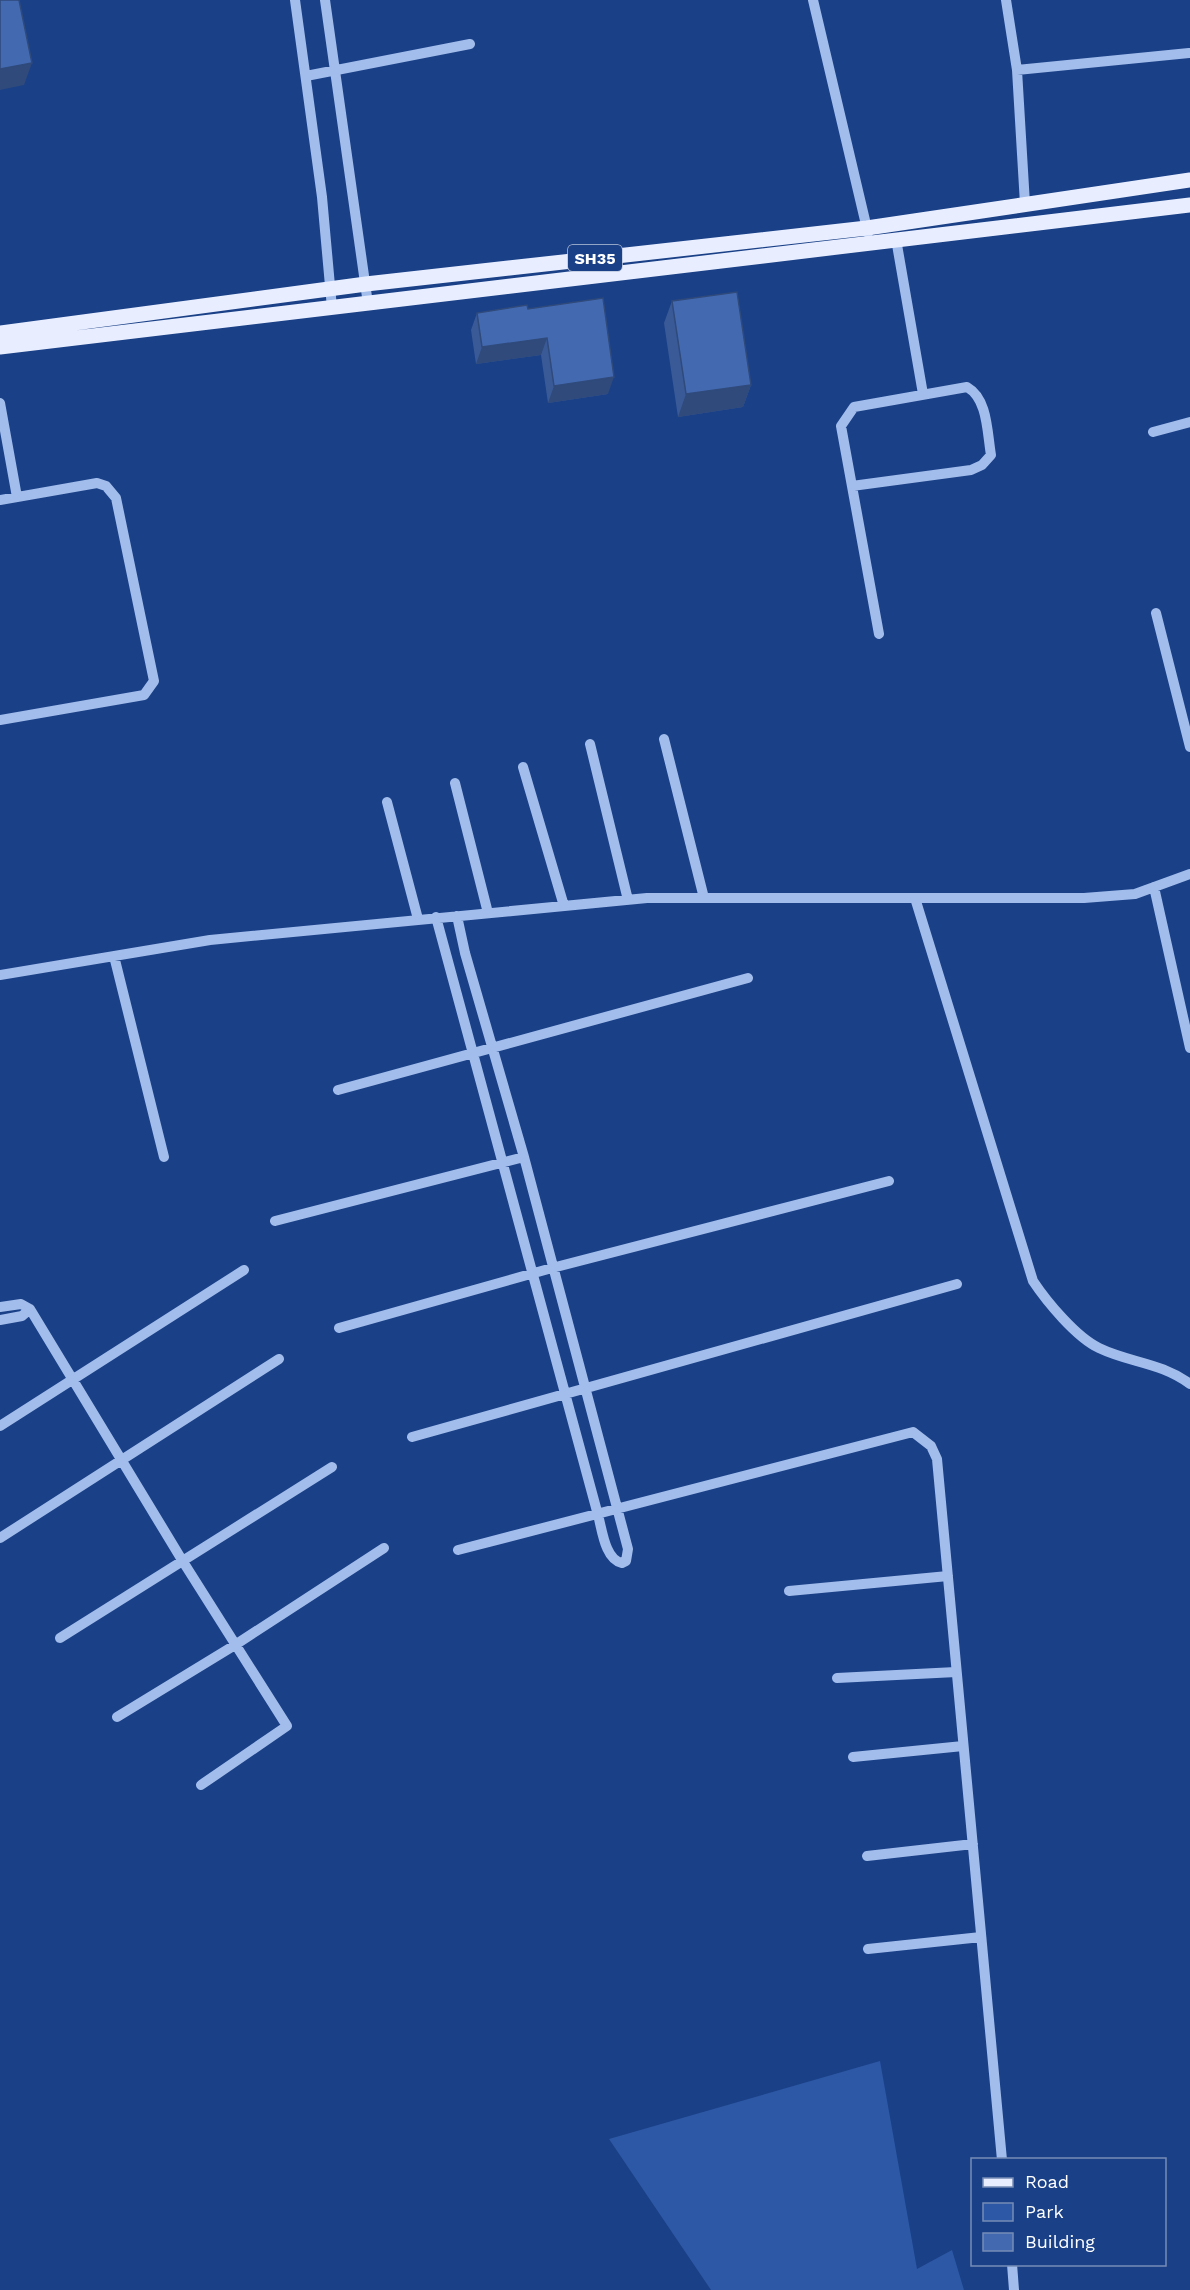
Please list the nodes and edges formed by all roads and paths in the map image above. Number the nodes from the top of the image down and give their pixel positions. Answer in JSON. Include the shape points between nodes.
{"nodes":[{"id":1,"x":295,"y":0,"type":"edge"},
{"id":2,"x":325,"y":0,"type":"edge"},
{"id":3,"x":813,"y":0,"type":"edge"},
{"id":4,"x":1006,"y":0,"type":"edge"},
{"id":5,"x":470,"y":45,"type":"dead end"},
{"id":6,"x":1189,"y":53,"type":"edge"},
{"id":7,"x":335,"y":70,"type":"junction"},
{"id":8,"x":1017,"y":70,"type":"junction"},
{"id":9,"x":306,"y":76,"type":"junction"},
{"id":10,"x":1190,"y":180,"type":"edge"},
{"id":11,"x":1025,"y":204,"type":"junction"},
{"id":12,"x":1190,"y":205,"type":"edge"},
{"id":13,"x":868,"y":235,"type":"junction"},
{"id":14,"x":896,"y":239,"type":"junction"},
{"id":15,"x":366,"y":284,"type":"junction"},
{"id":16,"x":329,"y":289,"type":"junction"},
{"id":17,"x":368,"y":304,"type":"junction"},
{"id":18,"x":332,"y":308,"type":"junction"},
{"id":19,"x":0,"y":333,"type":"edge"},
{"id":20,"x":0,"y":347,"type":"edge"},
{"id":21,"x":924,"y":394,"type":"junction"},
{"id":22,"x":0,"y":403,"type":"edge"},
{"id":23,"x":1190,"y":423,"type":"edge"},
{"id":24,"x":2,"y":427,"type":"edge"},
{"id":25,"x":1153,"y":432,"type":"dead end"},
{"id":26,"x":852,"y":486,"type":"junction"},
{"id":27,"x":17,"y":497,"type":"junction"},
{"id":28,"x":0,"y":500,"type":"edge"},
{"id":29,"x":1156,"y":613,"type":"dead end"},
{"id":30,"x":879,"y":634,"type":"dead end"},
{"id":31,"x":0,"y":720,"type":"edge"},
{"id":32,"x":664,"y":739,"type":"dead end"},
{"id":33,"x":590,"y":744,"type":"dead end"},
{"id":34,"x":1190,"y":747,"type":"edge"},
{"id":35,"x":523,"y":767,"type":"dead end"},
{"id":36,"x":455,"y":783,"type":"dead end"},
{"id":37,"x":387,"y":802,"type":"dead end"},
{"id":38,"x":1190,"y":874,"type":"edge"},
{"id":39,"x":1154,"y":887,"type":"junction"},
{"id":40,"x":704,"y":898,"type":"junction"},
{"id":41,"x":915,"y":898,"type":"junction"},
{"id":42,"x":628,"y":900,"type":"junction"},
{"id":43,"x":564,"y":906,"type":"junction"},
{"id":44,"x":488,"y":913,"type":"junction"},
{"id":45,"x":457,"y":916,"type":"junction"},
{"id":46,"x":436,"y":917,"type":"junction"},
{"id":47,"x":418,"y":919,"type":"junction"},
{"id":48,"x":114,"y":956,"type":"junction"},
{"id":49,"x":0,"y":975,"type":"edge"},
{"id":50,"x":748,"y":978,"type":"dead end"},
{"id":51,"x":1190,"y":1048,"type":"edge"},
{"id":52,"x":494,"y":1049,"type":"junction"},
{"id":53,"x":473,"y":1055,"type":"junction"},
{"id":54,"x":338,"y":1090,"type":"dead end"},
{"id":55,"x":164,"y":1157,"type":"dead end"},
{"id":56,"x":524,"y":1157,"type":"junction"},
{"id":57,"x":503,"y":1161,"type":"junction"},
{"id":58,"x":889,"y":1180,"type":"dead end"},
{"id":59,"x":274,"y":1221,"type":"dead end"},
{"id":60,"x":552,"y":1268,"type":"junction"},
{"id":61,"x":244,"y":1270,"type":"dead end"},
{"id":62,"x":533,"y":1273,"type":"junction"},
{"id":63,"x":957,"y":1284,"type":"dead end"},
{"id":64,"x":0,"y":1307,"type":"edge"},
{"id":65,"x":30,"y":1310,"type":"junction"},
{"id":66,"x":0,"y":1320,"type":"edge"},
{"id":67,"x":339,"y":1328,"type":"dead end"},
{"id":68,"x":279,"y":1359,"type":"dead end"},
{"id":69,"x":71,"y":1379,"type":"junction"},
{"id":70,"x":1190,"y":1384,"type":"edge"},
{"id":71,"x":584,"y":1388,"type":"junction"},
{"id":72,"x":566,"y":1392,"type":"junction"},
{"id":73,"x":0,"y":1426,"type":"edge"},
{"id":74,"x":412,"y":1437,"type":"dead end"},
{"id":75,"x":122,"y":1462,"type":"junction"},
{"id":76,"x":332,"y":1467,"type":"dead end"},
{"id":77,"x":617,"y":1510,"type":"junction"},
{"id":78,"x":598,"y":1515,"type":"junction"},
{"id":79,"x":0,"y":1539,"type":"edge"},
{"id":80,"x":384,"y":1548,"type":"dead end"},
{"id":81,"x":458,"y":1550,"type":"dead end"},
{"id":82,"x":182,"y":1560,"type":"junction"},
{"id":83,"x":948,"y":1576,"type":"junction"},
{"id":84,"x":789,"y":1591,"type":"dead end"},
{"id":85,"x":60,"y":1638,"type":"dead end"},
{"id":86,"x":235,"y":1645,"type":"junction"},
{"id":87,"x":956,"y":1672,"type":"junction"},
{"id":88,"x":837,"y":1678,"type":"dead end"},
{"id":89,"x":117,"y":1717,"type":"dead end"},
{"id":90,"x":963,"y":1746,"type":"junction"},
{"id":91,"x":853,"y":1757,"type":"dead end"},
{"id":92,"x":201,"y":1785,"type":"dead end"},
{"id":93,"x":973,"y":1844,"type":"junction"},
{"id":94,"x":867,"y":1856,"type":"dead end"},
{"id":95,"x":981,"y":1937,"type":"junction"},
{"id":96,"x":868,"y":1949,"type":"dead end"},
{"id":97,"x":1002,"y":2158,"type":"edge"},
{"id":98,"x":1012,"y":2266,"type":"edge"},
{"id":99,"x":1014,"y":2290,"type":"edge"}],
"edges":[{"from":1,"to":9,"type":"street"},
{"from":2,"to":7,"type":"street"},
{"from":3,"to":13,"type":"street"},
{"from":4,"to":8,"type":"street"},
{"from":5,"to":7,"type":"street"},
{"from":6,"to":8,"type":"street"},
{"from":7,"to":9,"type":"street"},
{"from":7,"to":15,"type":"street"},
{"from":8,"to":11,"type":"street"},
{"from":9,"to":16,"type":"street"},
{"from":10,"to":11,"type":"main road","number":"SH35"},
{"from":11,"to":13,"type":"main road","number":"SH35"},
{"from":12,"to":14,"type":"main road"},
{"from":13,"to":14,"type":"main road"},
{"from":13,"to":15,"type":"main road","number":"SH35"},
{"from":13,"to":17,"type":"main road"},
{"from":14,"to":21,"type":"street"},
{"from":15,"to":16,"type":"main road","number":"SH35"},
{"from":15,"to":17,"type":"street"},
{"from":16,"to":18,"type":"street"},
{"from":16,"to":19,"type":"main road","number":"SH35"},
{"from":17,"to":18,"type":"main road"},
{"from":18,"to":20,"type":"main road"},
{"from":21,"to":26,"type":"street","via":[[854,406],[846,415],[841,426]]},
{"from":21,"to":26,"type":"street","via":[[967,387],[976,392],[982,402],[991,455],[971,470]]},
{"from":22,"to":24,"type":"street"},
{"from":23,"to":25,"type":"street"},
{"from":24,"to":27,"type":"street"},
{"from":26,"to":30,"type":"street"},
{"from":27,"to":28,"type":"street"},
{"from":27,"to":31,"type":"street","via":[[97,483],[111,490],[116,498],[154,681],[144,695]]},
{"from":29,"to":34,"type":"street"},
{"from":32,"to":40,"type":"street"},
{"from":33,"to":42,"type":"street"},
{"from":35,"to":43,"type":"street"},
{"from":36,"to":44,"type":"street"},
{"from":37,"to":47,"type":"street"},
{"from":38,"to":39,"type":"street"},
{"from":39,"to":41,"type":"street","via":[[1136,894],[1084,898]]},
{"from":39,"to":51,"type":"street"},
{"from":40,"to":41,"type":"street"},
{"from":40,"to":42,"type":"street"},
{"from":41,"to":70,"type":"street","via":[[1033,1281],[1088,1342],[1160,1366]]},
{"from":42,"to":43,"type":"street"},
{"from":43,"to":44,"type":"street"},
{"from":44,"to":45,"type":"street"},
{"from":45,"to":46,"type":"street"},
{"from":45,"to":52,"type":"street"},
{"from":46,"to":47,"type":"street"},
{"from":46,"to":53,"type":"street"},
{"from":47,"to":48,"type":"street","via":[[210,940]]},
{"from":48,"to":49,"type":"street"},
{"from":48,"to":55,"type":"street"},
{"from":50,"to":52,"type":"street"},
{"from":52,"to":53,"type":"street"},
{"from":52,"to":56,"type":"street"},
{"from":53,"to":54,"type":"street"},
{"from":53,"to":57,"type":"street"},
{"from":56,"to":57,"type":"street"},
{"from":56,"to":60,"type":"street"},
{"from":57,"to":59,"type":"street"},
{"from":57,"to":62,"type":"street"},
{"from":58,"to":60,"type":"street"},
{"from":60,"to":62,"type":"street"},
{"from":60,"to":71,"type":"street"},
{"from":61,"to":69,"type":"street"},
{"from":62,"to":67,"type":"street"},
{"from":62,"to":72,"type":"street"},
{"from":63,"to":71,"type":"street"},
{"from":64,"to":65,"type":"street","via":[[21,1304]]},
{"from":65,"to":66,"type":"street","via":[[22,1316]]},
{"from":65,"to":69,"type":"street"},
{"from":68,"to":75,"type":"street"},
{"from":69,"to":73,"type":"street"},
{"from":69,"to":75,"type":"street"},
{"from":71,"to":72,"type":"street"},
{"from":71,"to":77,"type":"street"},
{"from":72,"to":74,"type":"street"},
{"from":72,"to":78,"type":"street"},
{"from":75,"to":79,"type":"street"},
{"from":75,"to":82,"type":"street"},
{"from":76,"to":82,"type":"street"},
{"from":77,"to":78,"type":"street"},
{"from":77,"to":78,"type":"street","via":[[628,1549],[622,1563],[612,1558]]},
{"from":77,"to":83,"type":"street","via":[[913,1432],[931,1446],[937,1459]]},
{"from":78,"to":81,"type":"street"},
{"from":80,"to":86,"type":"street"},
{"from":82,"to":85,"type":"street"},
{"from":82,"to":86,"type":"street"},
{"from":83,"to":84,"type":"street"},
{"from":83,"to":87,"type":"street"},
{"from":86,"to":89,"type":"street"},
{"from":86,"to":92,"type":"street","via":[[287,1726]]},
{"from":87,"to":88,"type":"street"},
{"from":87,"to":90,"type":"street"},
{"from":90,"to":91,"type":"street"},
{"from":90,"to":93,"type":"street"},
{"from":93,"to":94,"type":"street"},
{"from":93,"to":95,"type":"street"},
{"from":95,"to":96,"type":"street"},
{"from":95,"to":97,"type":"street"},
{"from":98,"to":99,"type":"street"}]}
